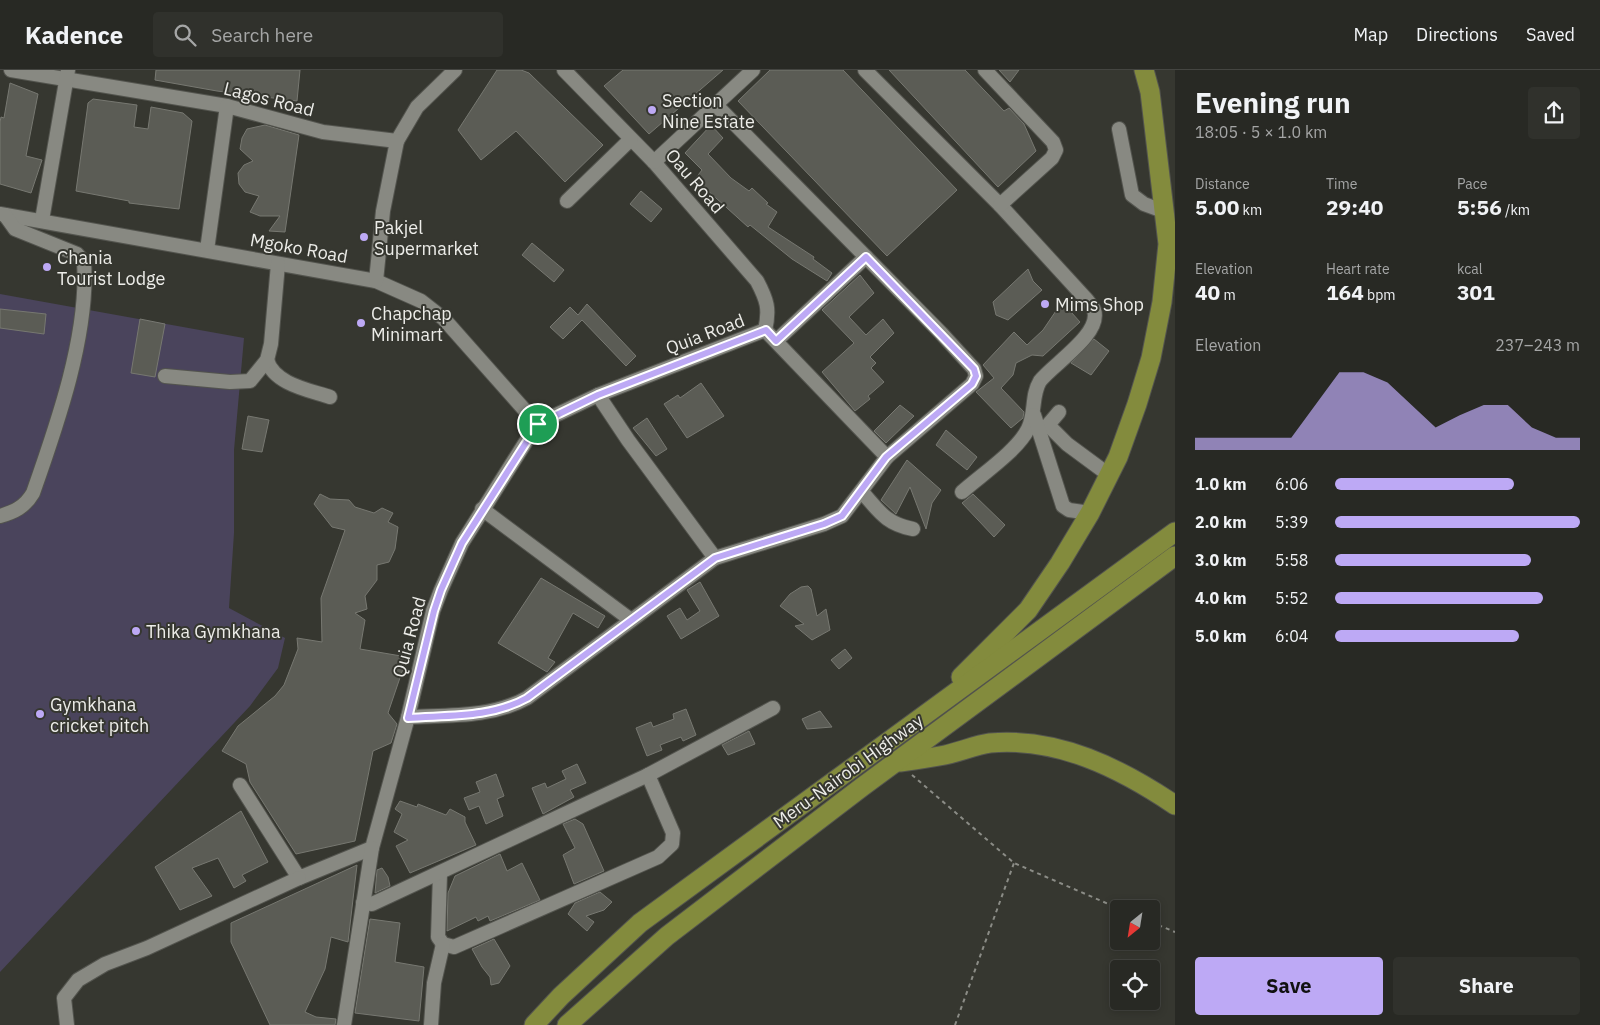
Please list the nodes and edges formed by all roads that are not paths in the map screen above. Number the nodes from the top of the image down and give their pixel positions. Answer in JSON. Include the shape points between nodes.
{"nodes":[{"id":1,"x":11,"y":70,"type":"edge"},
{"id":2,"x":455,"y":70,"type":"edge"},
{"id":3,"x":564,"y":70,"type":"edge"},
{"id":4,"x":753,"y":70,"type":"edge"},
{"id":5,"x":865,"y":70,"type":"edge"},
{"id":6,"x":985,"y":70,"type":"edge"},
{"id":7,"x":1144,"y":70,"type":"edge"},
{"id":8,"x":67,"y":75,"type":"edge"},
{"id":9,"x":715,"y":104,"type":"junction"},
{"id":10,"x":227,"y":106,"type":"junction"},
{"id":11,"x":1119,"y":129,"type":"dead end"},
{"id":12,"x":631,"y":139,"type":"junction"},
{"id":13,"x":397,"y":141,"type":"junction"},
{"id":14,"x":654,"y":162,"type":"junction"},
{"id":15,"x":566,"y":202,"type":"dead end"},
{"id":16,"x":1000,"y":205,"type":"junction"},
{"id":17,"x":1163,"y":211,"type":"junction"},
{"id":18,"x":3,"y":215,"type":"edge"},
{"id":19,"x":42,"y":220,"type":"junction"},
{"id":20,"x":206,"y":250,"type":"junction"},
{"id":21,"x":866,"y":257,"type":"junction"},
{"id":22,"x":278,"y":264,"type":"junction"},
{"id":23,"x":376,"y":281,"type":"junction"},
{"id":24,"x":766,"y":330,"type":"junction"},
{"id":25,"x":776,"y":341,"type":"junction"},
{"id":26,"x":267,"y":360,"type":"junction"},
{"id":27,"x":165,"y":376,"type":"dead end"},
{"id":28,"x":598,"y":395,"type":"junction"},
{"id":29,"x":330,"y":397,"type":"dead end"},
{"id":30,"x":1059,"y":412,"type":"dead end"},
{"id":31,"x":1034,"y":415,"type":"junction"},
{"id":32,"x":538,"y":424,"type":"junction"},
{"id":33,"x":886,"y":457,"type":"junction"},
{"id":34,"x":1110,"y":475,"type":"junction"},
{"id":35,"x":862,"y":492,"type":"junction"},
{"id":36,"x":962,"y":492,"type":"dead end"},
{"id":37,"x":482,"y":509,"type":"junction"},
{"id":38,"x":1090,"y":513,"type":"junction"},
{"id":39,"x":0,"y":516,"type":"edge"},
{"id":40,"x":913,"y":528,"type":"dead end"},
{"id":41,"x":1175,"y":532,"type":"edge"},
{"id":42,"x":1175,"y":556,"type":"edge"},
{"id":43,"x":715,"y":558,"type":"junction"},
{"id":44,"x":631,"y":620,"type":"junction"},
{"id":45,"x":773,"y":708,"type":"dead end"},
{"id":46,"x":932,"y":709,"type":"junction"},
{"id":47,"x":408,"y":718,"type":"junction"},
{"id":48,"x":897,"y":762,"type":"junction"},
{"id":49,"x":648,"y":775,"type":"junction"},
{"id":50,"x":240,"y":785,"type":"dead end"},
{"id":51,"x":1175,"y":805,"type":"edge"},
{"id":52,"x":372,"y":848,"type":"junction"},
{"id":53,"x":440,"y":874,"type":"junction"},
{"id":54,"x":299,"y":878,"type":"junction"},
{"id":55,"x":364,"y":903,"type":"junction"},
{"id":56,"x":443,"y":944,"type":"junction"},
{"id":57,"x":67,"y":1025,"type":"edge"},
{"id":58,"x":344,"y":1025,"type":"edge"},
{"id":59,"x":431,"y":1025,"type":"edge"},
{"id":60,"x":534,"y":1025,"type":"edge"},
{"id":61,"x":567,"y":1025,"type":"edge"}],
"edges":[{"from":1,"to":8,"type":"street","name":"Lagos Road"},
{"from":2,"to":13,"type":"street","via":[[417,107]]},
{"from":3,"to":12,"type":"street","name":"Oau Road"},
{"from":4,"to":9,"type":"street"},
{"from":5,"to":16,"type":"street"},
{"from":6,"to":16,"type":"street","via":[[1056,150],[1052,158]]},
{"from":7,"to":17,"type":"highway","via":[[1150,92]]},
{"from":8,"to":10,"type":"street","name":"Lagos Road"},
{"from":8,"to":19,"type":"street"},
{"from":9,"to":14,"type":"street"},
{"from":9,"to":21,"type":"street"},
{"from":10,"to":13,"type":"street","name":"Lagos Road","via":[[324,132]]},
{"from":10,"to":20,"type":"street"},
{"from":11,"to":17,"type":"street","via":[[1132,195]]},
{"from":12,"to":14,"type":"street","name":"Oau Road"},
{"from":12,"to":15,"type":"street"},
{"from":13,"to":23,"type":"street","via":[[383,211]]},
{"from":14,"to":24,"type":"street","name":"Oau Road","via":[[757,280],[766,298],[769,315]]},
{"from":16,"to":31,"type":"street","via":[[1094,310],[1093,322],[1086,336],[1040,381],[1034,396]]},
{"from":17,"to":34,"type":"highway","via":[[1168,244],[1162,302],[1151,358]]},
{"from":18,"to":19,"type":"street","name":"Mgoko Road"},
{"from":18,"to":39,"type":"street","via":[[15,229],[77,254],[84,262],[85,288],[60,416],[33,493],[14,512]]},
{"from":19,"to":20,"type":"street","name":"Mgoko Road"},
{"from":20,"to":22,"type":"street","name":"Mgoko Road"},
{"from":21,"to":25,"type":"street"},
{"from":21,"to":33,"type":"street","via":[[941,333],[974,369],[976,376],[972,384]]},
{"from":22,"to":23,"type":"street","name":"Mgoko Road"},
{"from":22,"to":26,"type":"street"},
{"from":23,"to":32,"type":"street","name":"Mgoko Road","via":[[421,301],[444,319]]},
{"from":24,"to":25,"type":"street"},
{"from":24,"to":28,"type":"street","name":"Quia Road"},
{"from":25,"to":33,"type":"street"},
{"from":26,"to":27,"type":"street","via":[[250,381]]},
{"from":26,"to":29,"type":"street","via":[[275,373],[289,383]]},
{"from":28,"to":32,"type":"street","name":"Quia Road"},
{"from":28,"to":43,"type":"street"},
{"from":30,"to":34,"type":"street","via":[[1048,425],[1067,444]]},
{"from":31,"to":36,"type":"street","via":[[1028,430],[1015,446]]},
{"from":31,"to":38,"type":"street","via":[[1063,506]]},
{"from":32,"to":37,"type":"street","name":"Quia Road"},
{"from":33,"to":35,"type":"street"},
{"from":34,"to":38,"type":"highway"},
{"from":35,"to":40,"type":"street","via":[[887,520]]},
{"from":35,"to":43,"type":"street","via":[[842,516]]},
{"from":37,"to":44,"type":"street"},
{"from":37,"to":47,"type":"street","name":"Quia Road","via":[[441,590]]},
{"from":38,"to":46,"type":"highway","via":[[1028,610]]},
{"from":41,"to":46,"type":"highway","name":"Meru-Nairobi Highway"},
{"from":42,"to":48,"type":"highway","name":"Meru-Nairobi Highway"},
{"from":43,"to":44,"type":"street"},
{"from":44,"to":47,"type":"street","via":[[514,705],[495,712]]},
{"from":45,"to":49,"type":"street"},
{"from":46,"to":60,"type":"highway","name":"Meru-Nairobi Highway","via":[[640,923]]},
{"from":47,"to":52,"type":"street","name":"Quia Road"},
{"from":48,"to":51,"type":"highway","via":[[946,755],[989,743],[1050,747],[1100,762],[1142,783]]},
{"from":48,"to":61,"type":"highway","name":"Meru-Nairobi Highway","via":[[666,936]]},
{"from":49,"to":53,"type":"street"},
{"from":49,"to":56,"type":"street","via":[[673,833],[672,844],[666,852],[454,947]]},
{"from":50,"to":54,"type":"street"},
{"from":52,"to":54,"type":"street"},
{"from":52,"to":55,"type":"street","name":"Quia Road"},
{"from":53,"to":55,"type":"street","via":[[372,904]]},
{"from":53,"to":56,"type":"street","via":[[438,937]]},
{"from":54,"to":57,"type":"street","via":[[106,964],[78,980],[64,998]]},
{"from":55,"to":58,"type":"street","name":"Quia Road"},
{"from":56,"to":59,"type":"street","via":[[434,983]]}]}
